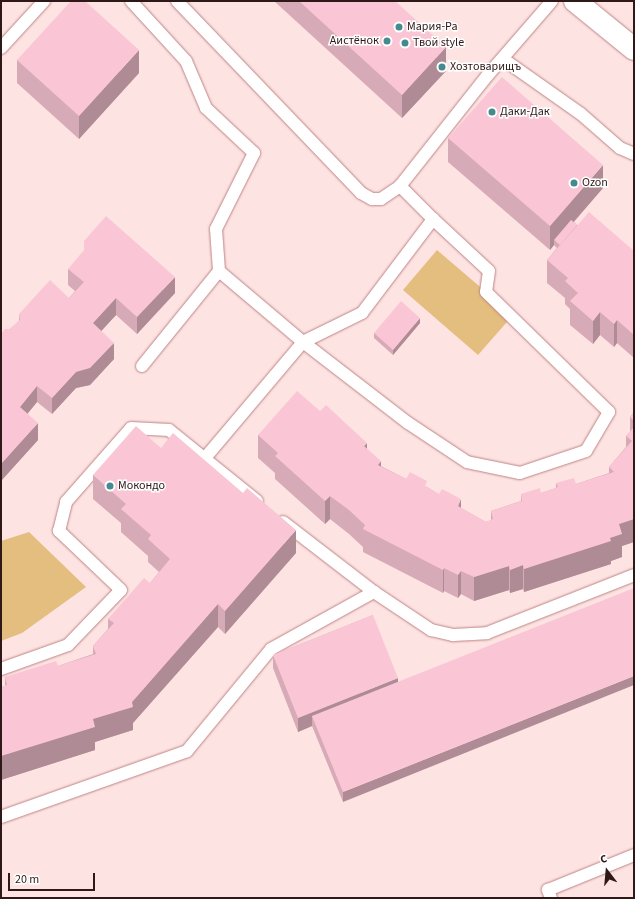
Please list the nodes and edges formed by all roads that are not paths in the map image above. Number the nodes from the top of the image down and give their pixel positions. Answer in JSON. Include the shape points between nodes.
{"nodes":[{"id":1,"x":44,"y":1,"type":"edge"},
{"id":2,"x":131,"y":1,"type":"edge"},
{"id":3,"x":177,"y":1,"type":"edge"},
{"id":4,"x":552,"y":1,"type":"edge"},
{"id":5,"x":574,"y":1,"type":"edge"},
{"id":6,"x":1,"y":48,"type":"edge"},
{"id":7,"x":634,"y":49,"type":"edge"},
{"id":8,"x":503,"y":59,"type":"junction"},
{"id":9,"x":634,"y":154,"type":"edge"},
{"id":10,"x":400,"y":186,"type":"junction"},
{"id":11,"x":432,"y":219,"type":"junction"},
{"id":12,"x":219,"y":271,"type":"junction"},
{"id":13,"x":303,"y":342,"type":"junction"},
{"id":14,"x":142,"y":366,"type":"dead end"},
{"id":15,"x":205,"y":458,"type":"junction"},
{"id":16,"x":634,"y":575,"type":"edge"},
{"id":17,"x":374,"y":592,"type":"junction"},
{"id":18,"x":1,"y":669,"type":"edge"},
{"id":19,"x":1,"y":816,"type":"edge"},
{"id":20,"x":634,"y":855,"type":"edge"},
{"id":21,"x":551,"y":898,"type":"edge"}],
"edges":[{"from":1,"to":6,"type":"lane"},
{"from":2,"to":12,"type":"lane","via":[[186,60],[206,108],[254,153],[216,229]]},
{"from":3,"to":10,"type":"lane","via":[[361,193],[372,199],[381,199]]},
{"from":4,"to":8,"type":"lane"},
{"from":5,"to":7,"type":"street"},
{"from":8,"to":9,"type":"lane","via":[[581,114],[620,148]]},
{"from":8,"to":10,"type":"lane"},
{"from":10,"to":11,"type":"lane"},
{"from":11,"to":13,"type":"lane","via":[[362,313]]},
{"from":11,"to":13,"type":"lane","via":[[489,271],[486,292],[609,412],[586,451],[520,473],[467,462],[408,423]]},
{"from":12,"to":13,"type":"lane"},
{"from":12,"to":14,"type":"lane"},
{"from":13,"to":15,"type":"lane"},
{"from":15,"to":17,"type":"lane"},
{"from":15,"to":18,"type":"lane","via":[[169,430],[131,428],[66,502],[59,531],[121,590],[68,646]]},
{"from":16,"to":17,"type":"lane","via":[[488,633],[460,635],[431,630]]},
{"from":17,"to":19,"type":"lane","via":[[271,649],[187,751]]},
{"from":20,"to":21,"type":"lane","via":[[548,890]]}]}
